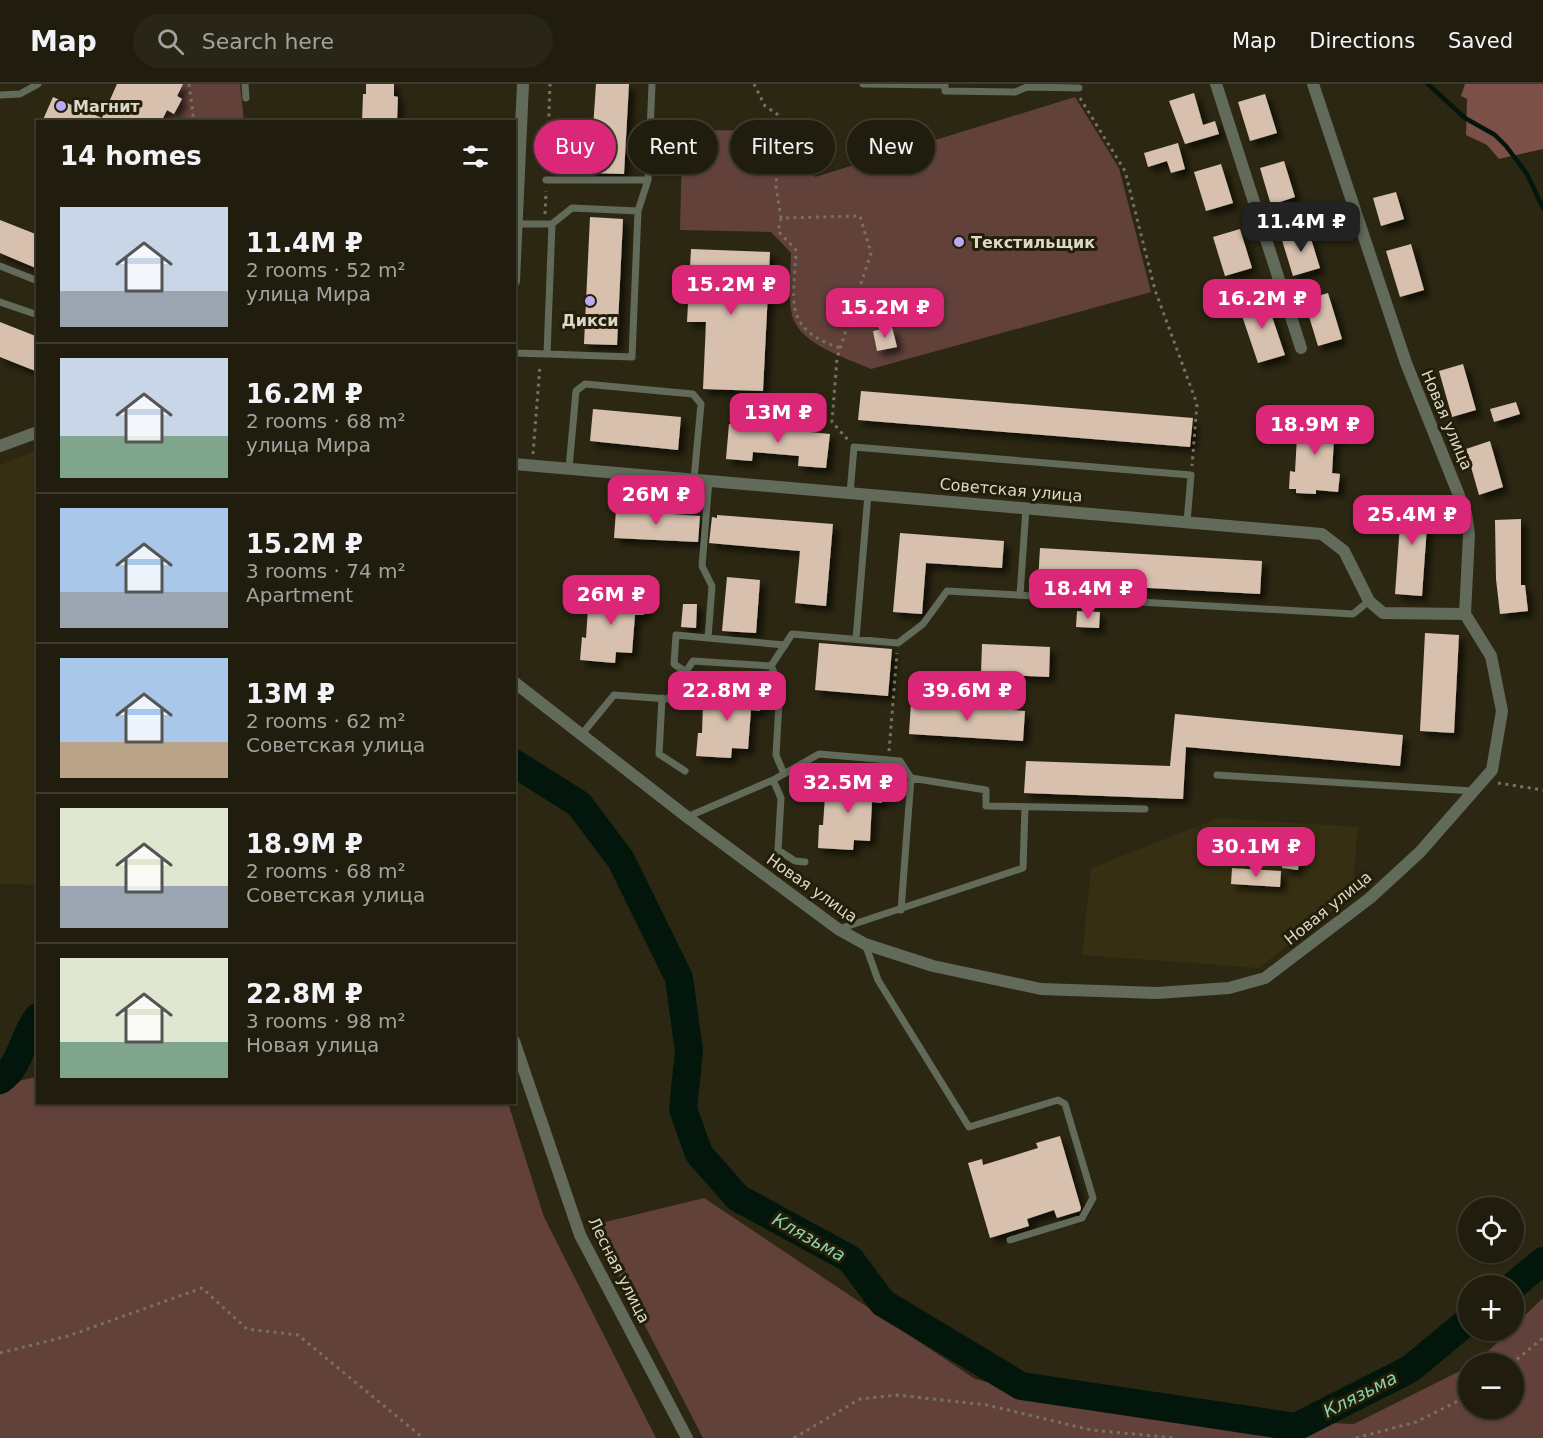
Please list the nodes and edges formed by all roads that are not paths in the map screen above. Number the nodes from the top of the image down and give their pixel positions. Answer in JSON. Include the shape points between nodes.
{"nodes":[{"id":1,"x":38,"y":84,"type":"edge"},
{"id":2,"x":245,"y":84,"type":"edge"},
{"id":3,"x":524,"y":84,"type":"edge"},
{"id":4,"x":652,"y":84,"type":"edge"},
{"id":5,"x":863,"y":84,"type":"edge"},
{"id":6,"x":1216,"y":84,"type":"edge"},
{"id":7,"x":1313,"y":84,"type":"edge"},
{"id":8,"x":945,"y":85,"type":"edge"},
{"id":9,"x":1078,"y":88,"type":"road end"},
{"id":10,"x":0,"y":96,"type":"edge"},
{"id":11,"x":246,"y":98,"type":"dead end"},
{"id":12,"x":546,"y":180,"type":"dead end"},
{"id":13,"x":648,"y":180,"type":"junction"},
{"id":14,"x":638,"y":210,"type":"junction"},
{"id":15,"x":519,"y":224,"type":"junction"},
{"id":16,"x":552,"y":225,"type":"junction"},
{"id":17,"x":516,"y":240,"type":"edge"},
{"id":18,"x":0,"y":266,"type":"edge"},
{"id":19,"x":36,"y":280,"type":"edge"},
{"id":20,"x":0,"y":302,"type":"edge"},
{"id":21,"x":36,"y":314,"type":"edge"},
{"id":22,"x":1301,"y":348,"type":"dead end"},
{"id":23,"x":516,"y":353,"type":"edge"},
{"id":24,"x":547,"y":354,"type":"junction"},
{"id":25,"x":36,"y":433,"type":"edge"},
{"id":26,"x":0,"y":446,"type":"edge"},
{"id":27,"x":516,"y":464,"type":"edge"},
{"id":28,"x":568,"y":468,"type":"junction"},
{"id":29,"x":694,"y":479,"type":"junction"},
{"id":30,"x":709,"y":480,"type":"junction"},
{"id":31,"x":850,"y":493,"type":"junction"},
{"id":32,"x":868,"y":494,"type":"junction"},
{"id":33,"x":1026,"y":508,"type":"junction"},
{"id":34,"x":1187,"y":522,"type":"junction"},
{"id":35,"x":1020,"y":595,"type":"junction"},
{"id":36,"x":1369,"y":601,"type":"junction"},
{"id":37,"x":1465,"y":614,"type":"junction"},
{"id":38,"x":708,"y":638,"type":"junction"},
{"id":39,"x":856,"y":639,"type":"junction"},
{"id":40,"x":785,"y":645,"type":"junction"},
{"id":41,"x":771,"y":666,"type":"junction"},
{"id":42,"x":686,"y":672,"type":"junction"},
{"id":43,"x":516,"y":684,"type":"edge"},
{"id":44,"x":662,"y":698,"type":"junction"},
{"id":45,"x":582,"y":734,"type":"junction"},
{"id":46,"x":685,"y":771,"type":"dead end"},
{"id":47,"x":784,"y":774,"type":"junction"},
{"id":48,"x":1216,"y":775,"type":"dead end"},
{"id":49,"x":911,"y":778,"type":"junction"},
{"id":50,"x":773,"y":780,"type":"junction"},
{"id":51,"x":1475,"y":791,"type":"junction"},
{"id":52,"x":1025,"y":807,"type":"junction"},
{"id":53,"x":1145,"y":808,"type":"dead end"},
{"id":54,"x":687,"y":818,"type":"junction"},
{"id":55,"x":805,"y":862,"type":"dead end"},
{"id":56,"x":901,"y":910,"type":"junction"},
{"id":57,"x":838,"y":929,"type":"junction"},
{"id":58,"x":865,"y":944,"type":"junction"},
{"id":59,"x":516,"y":1047,"type":"edge"},
{"id":60,"x":1010,"y":1240,"type":"dead end"},
{"id":61,"x":687,"y":1438,"type":"edge"}],
"edges":[{"from":1,"to":10,"type":"lane","via":[[20,94]]},
{"from":2,"to":11,"type":"lane"},
{"from":3,"to":15,"type":"street"},
{"from":4,"to":13,"type":"lane"},
{"from":5,"to":8,"type":"lane"},
{"from":6,"to":22,"type":"street"},
{"from":7,"to":37,"type":"street","name":"Новая улица","via":[[1406,363],[1466,513],[1469,534]]},
{"from":8,"to":9,"type":"lane","via":[[945,91]]},
{"from":12,"to":13,"type":"lane"},
{"from":13,"to":14,"type":"lane"},
{"from":14,"to":16,"type":"lane","via":[[572,208]]},
{"from":14,"to":24,"type":"lane","via":[[632,357]]},
{"from":15,"to":16,"type":"lane"},
{"from":15,"to":17,"type":"street"},
{"from":16,"to":24,"type":"lane"},
{"from":18,"to":19,"type":"lane"},
{"from":20,"to":21,"type":"lane"},
{"from":23,"to":24,"type":"lane"},
{"from":25,"to":26,"type":"street"},
{"from":27,"to":28,"type":"street","name":"Советская улица"},
{"from":28,"to":29,"type":"street","name":"Советская улица"},
{"from":28,"to":29,"type":"lane","via":[[576,391],[585,384],[693,394],[701,404]]},
{"from":29,"to":30,"type":"street","name":"Советская улица"},
{"from":30,"to":31,"type":"street","name":"Советская улица"},
{"from":30,"to":38,"type":"lane","via":[[702,566],[712,586]]},
{"from":31,"to":32,"type":"street","name":"Советская улица"},
{"from":31,"to":34,"type":"lane","via":[[854,447],[1191,475]]},
{"from":32,"to":33,"type":"street","name":"Советская улица"},
{"from":32,"to":39,"type":"lane"},
{"from":33,"to":34,"type":"street","name":"Советская улица"},
{"from":33,"to":35,"type":"lane"},
{"from":34,"to":36,"type":"street","name":"Советская улица","via":[[1322,534],[1344,551]]},
{"from":35,"to":36,"type":"lane","via":[[1353,614]]},
{"from":35,"to":39,"type":"lane","via":[[947,591],[923,624],[898,642]]},
{"from":36,"to":37,"type":"street","via":[[1383,613]]},
{"from":37,"to":51,"type":"street","name":"Новая улица","via":[[1491,656],[1502,711],[1492,770]]},
{"from":38,"to":40,"type":"lane"},
{"from":38,"to":42,"type":"lane","via":[[676,635],[674,664]]},
{"from":39,"to":40,"type":"lane","via":[[792,634]]},
{"from":40,"to":41,"type":"lane"},
{"from":41,"to":42,"type":"lane","via":[[693,662]]},
{"from":41,"to":47,"type":"lane","via":[[780,685],[776,755]]},
{"from":42,"to":44,"type":"lane","via":[[668,699]]},
{"from":43,"to":45,"type":"street","name":"Новая улица"},
{"from":44,"to":45,"type":"lane","via":[[614,695]]},
{"from":44,"to":46,"type":"lane","via":[[659,754]]},
{"from":45,"to":54,"type":"street","name":"Новая улица"},
{"from":47,"to":49,"type":"lane","via":[[819,754],[900,761]]},
{"from":47,"to":50,"type":"lane"},
{"from":48,"to":51,"type":"lane"},
{"from":49,"to":52,"type":"lane","via":[[986,790],[986,806]]},
{"from":49,"to":56,"type":"lane"},
{"from":50,"to":54,"type":"lane"},
{"from":50,"to":55,"type":"lane","via":[[781,798],[778,850],[795,861]]},
{"from":51,"to":58,"type":"street","name":"Новая улица","via":[[1419,852],[1334,927],[1264,978],[1229,988],[1157,993],[1041,989],[933,966]]},
{"from":52,"to":53,"type":"lane"},
{"from":52,"to":56,"type":"lane","via":[[1023,868]]},
{"from":54,"to":57,"type":"street","name":"Новая улица"},
{"from":56,"to":57,"type":"lane"},
{"from":57,"to":58,"type":"street","name":"Новая улица"},
{"from":58,"to":60,"type":"lane","via":[[878,980],[969,1127],[1058,1100],[1065,1104],[1093,1198],[1082,1218]]},
{"from":59,"to":61,"type":"street","name":"Лесная улица","via":[[580,1235]]}]}
